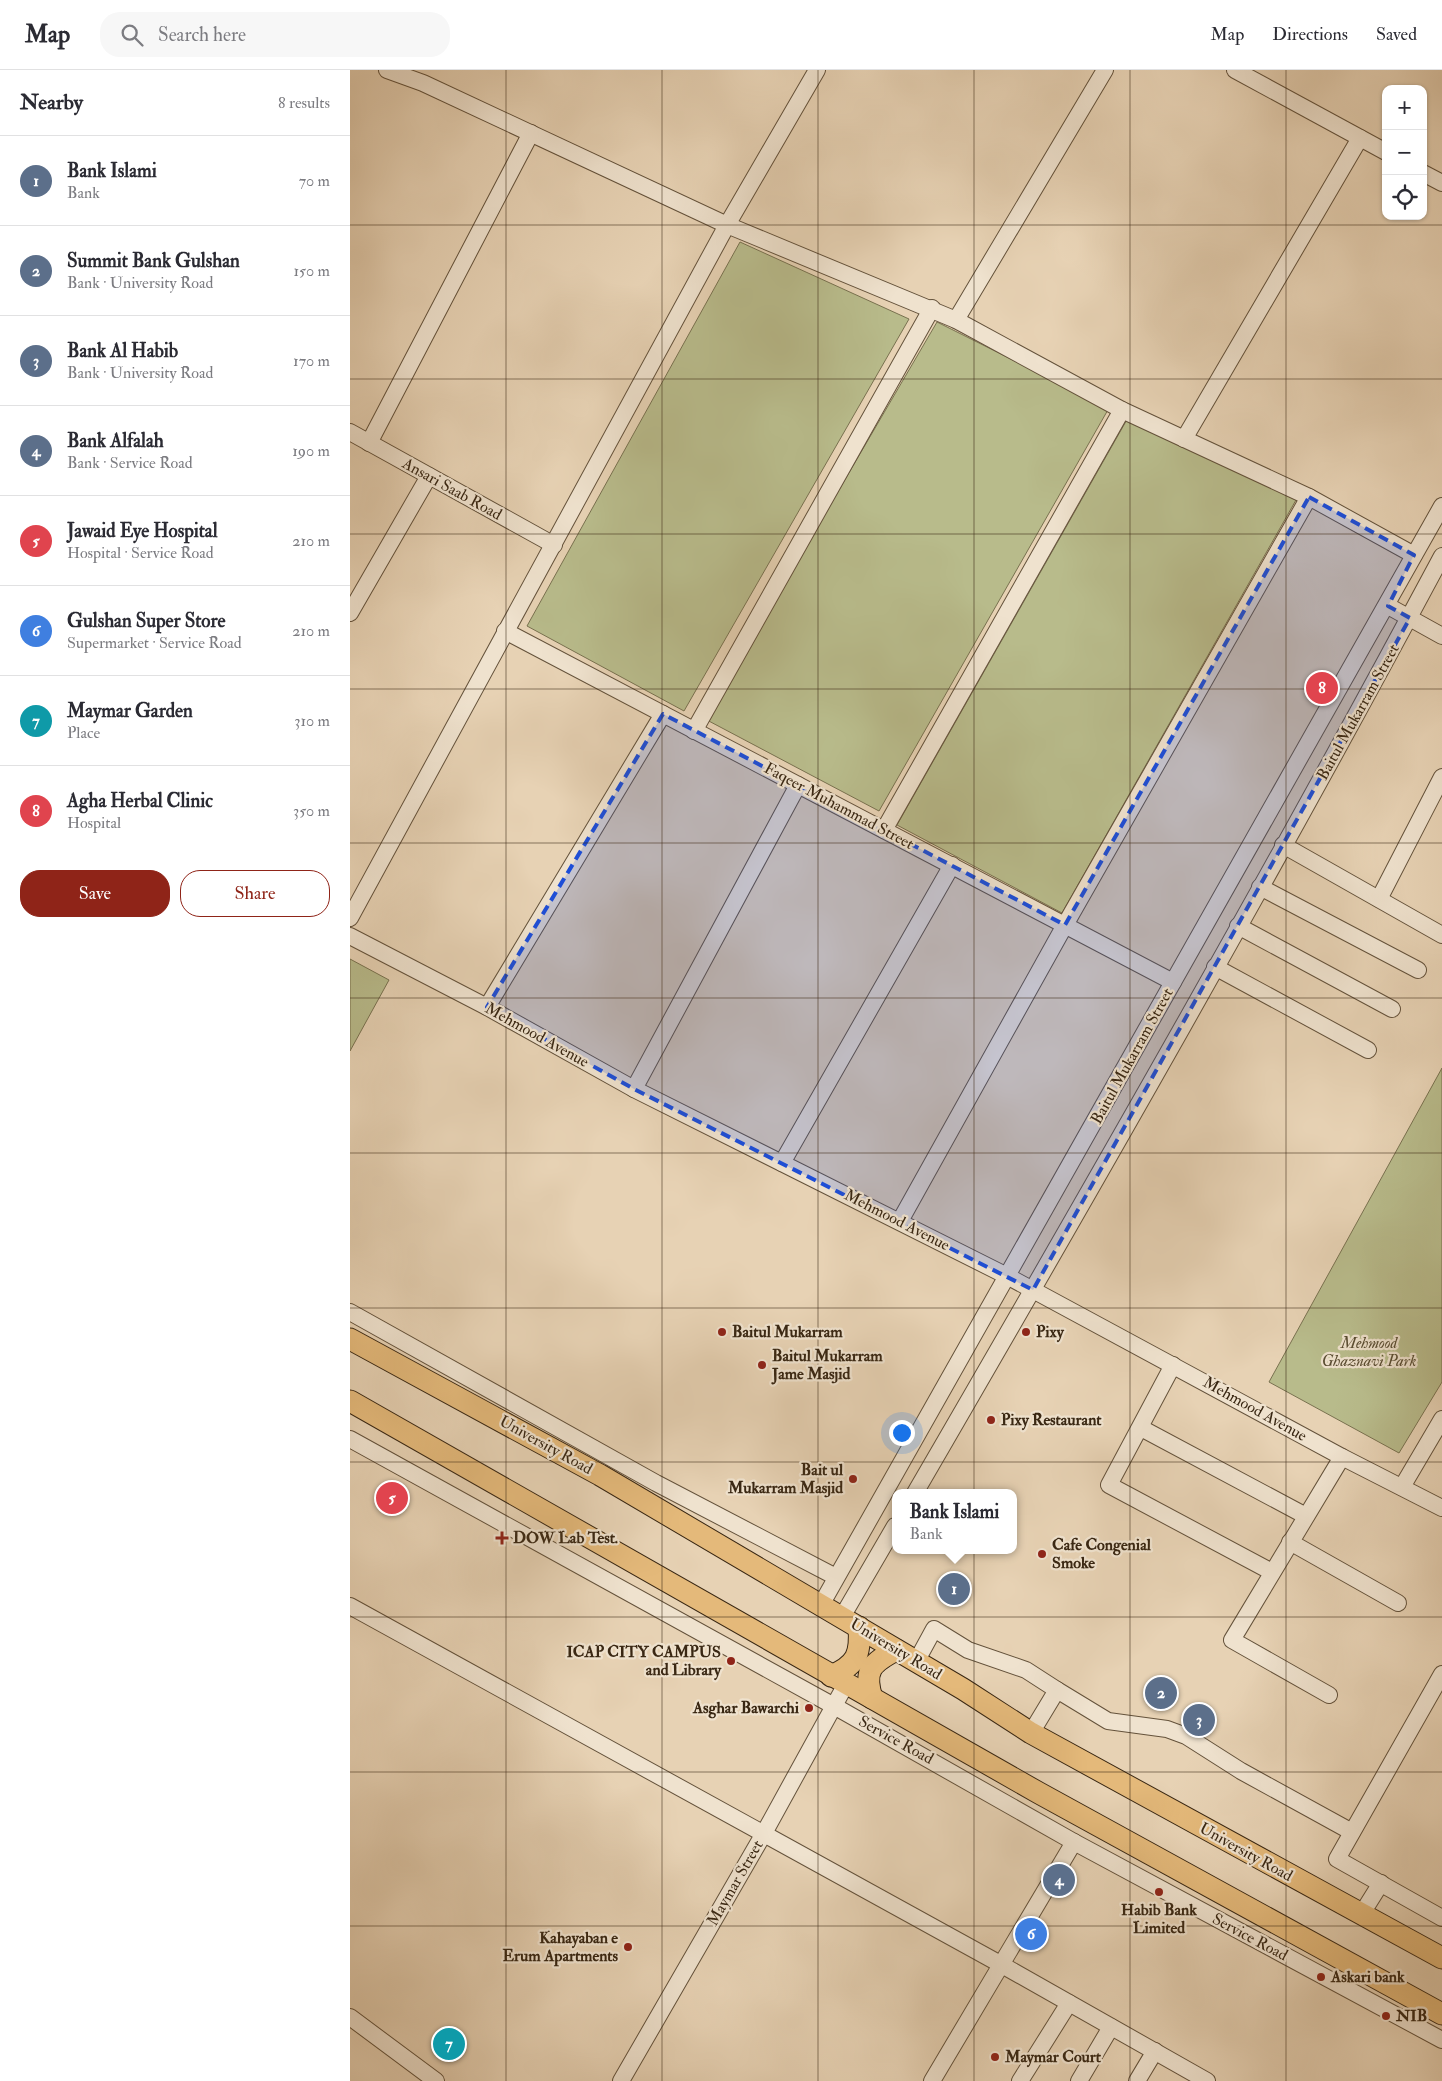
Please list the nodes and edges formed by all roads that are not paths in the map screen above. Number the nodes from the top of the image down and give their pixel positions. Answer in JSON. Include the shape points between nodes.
{"nodes":[{"id":1,"x":387,"y":70,"type":"edge"},
{"id":2,"x":817,"y":70,"type":"edge"},
{"id":3,"x":1106,"y":70,"type":"edge"},
{"id":4,"x":1236,"y":70,"type":"edge"},
{"id":5,"x":427,"y":76,"type":"edge"},
{"id":6,"x":530,"y":133,"type":"junction"},
{"id":7,"x":1360,"y":138,"type":"junction"},
{"id":8,"x":1382,"y":150,"type":"edge"},
{"id":9,"x":1427,"y":175,"type":"edge"},
{"id":10,"x":1442,"y":183,"type":"edge"},
{"id":11,"x":727,"y":225,"type":"junction"},
{"id":12,"x":932,"y":308,"type":"junction"},
{"id":13,"x":956,"y":320,"type":"junction"},
{"id":14,"x":1122,"y":410,"type":"junction"},
{"id":15,"x":350,"y":432,"type":"edge"},
{"id":16,"x":1184,"y":438,"type":"junction"},
{"id":17,"x":369,"y":442,"type":"junction"},
{"id":18,"x":429,"y":476,"type":"junction"},
{"id":19,"x":1309,"y":497,"type":"junction"},
{"id":20,"x":1442,"y":506,"type":"edge"},
{"id":21,"x":554,"y":545,"type":"junction"},
{"id":22,"x":1414,"y":555,"type":"junction"},
{"id":23,"x":1442,"y":556,"type":"edge"},
{"id":24,"x":1388,"y":606,"type":"junction"},
{"id":25,"x":350,"y":613,"type":"edge"},
{"id":26,"x":1410,"y":618,"type":"junction"},
{"id":27,"x":505,"y":631,"type":"junction"},
{"id":28,"x":1442,"y":636,"type":"edge"},
{"id":29,"x":664,"y":714,"type":"junction"},
{"id":30,"x":694,"y":730,"type":"junction"},
{"id":31,"x":1442,"y":777,"type":"edge"},
{"id":32,"x":798,"y":785,"type":"junction"},
{"id":33,"x":884,"y":830,"type":"junction"},
{"id":34,"x":1284,"y":845,"type":"junction"},
{"id":35,"x":952,"y":865,"type":"junction"},
{"id":36,"x":1260,"y":887,"type":"junction"},
{"id":37,"x":1379,"y":899,"type":"junction"},
{"id":38,"x":350,"y":918,"type":"edge"},
{"id":39,"x":1065,"y":924,"type":"junction"},
{"id":40,"x":1238,"y":926,"type":"junction"},
{"id":41,"x":350,"y":936,"type":"edge"},
{"id":42,"x":1442,"y":936,"type":"edge"},
{"id":43,"x":1215,"y":967,"type":"junction"},
{"id":44,"x":1418,"y":970,"type":"dead end"},
{"id":45,"x":1174,"y":982,"type":"junction"},
{"id":46,"x":487,"y":1008,"type":"junction"},
{"id":47,"x":1392,"y":1009,"type":"dead end"},
{"id":48,"x":1368,"y":1050,"type":"dead end"},
{"id":49,"x":634,"y":1089,"type":"junction"},
{"id":50,"x":782,"y":1163,"type":"junction"},
{"id":51,"x":900,"y":1221,"type":"junction"},
{"id":52,"x":1007,"y":1276,"type":"junction"},
{"id":53,"x":1033,"y":1290,"type":"junction"},
{"id":54,"x":350,"y":1312,"type":"edge"},
{"id":55,"x":350,"y":1339,"type":"edge"},
{"id":56,"x":1174,"y":1365,"type":"junction"},
{"id":57,"x":350,"y":1401,"type":"edge"},
{"id":58,"x":526,"y":1410,"type":"junction"},
{"id":59,"x":1442,"y":1419,"type":"edge"},
{"id":60,"x":1141,"y":1428,"type":"junction"},
{"id":61,"x":516,"y":1430,"type":"junction"},
{"id":62,"x":350,"y":1439,"type":"edge"},
{"id":63,"x":1342,"y":1457,"type":"junction"},
{"id":64,"x":1402,"y":1487,"type":"junction"},
{"id":65,"x":917,"y":1489,"type":"edge"},
{"id":66,"x":1442,"y":1508,"type":"edge"},
{"id":67,"x":1306,"y":1516,"type":"junction"},
{"id":68,"x":892,"y":1532,"type":"edge"},
{"id":69,"x":1290,"y":1542,"type":"junction"},
{"id":70,"x":1272,"y":1572,"type":"junction"},
{"id":71,"x":836,"y":1577,"type":"junction"},
{"id":72,"x":1398,"y":1603,"type":"dead end"},
{"id":73,"x":821,"y":1605,"type":"junction"},
{"id":74,"x":350,"y":1606,"type":"edge"},
{"id":75,"x":850,"y":1622,"type":"junction"},
{"id":76,"x":896,"y":1650,"type":"junction"},
{"id":77,"x":916,"y":1662,"type":"junction"},
{"id":78,"x":1442,"y":1674,"type":"edge"},
{"id":79,"x":838,"y":1680,"type":"junction"},
{"id":80,"x":1057,"y":1690,"type":"junction"},
{"id":81,"x":1329,"y":1695,"type":"dead end"},
{"id":82,"x":872,"y":1698,"type":"junction"},
{"id":83,"x":834,"y":1706,"type":"junction"},
{"id":84,"x":1030,"y":1734,"type":"junction"},
{"id":85,"x":1039,"y":1793,"type":"junction"},
{"id":86,"x":1028,"y":1815,"type":"junction"},
{"id":87,"x":1352,"y":1832,"type":"junction"},
{"id":88,"x":763,"y":1835,"type":"junction"},
{"id":89,"x":1074,"y":1842,"type":"junction"},
{"id":90,"x":1381,"y":1883,"type":"junction"},
{"id":91,"x":1361,"y":1915,"type":"junction"},
{"id":92,"x":1442,"y":1918,"type":"edge"},
{"id":93,"x":1442,"y":1958,"type":"edge"},
{"id":94,"x":1002,"y":1965,"type":"junction"},
{"id":95,"x":1069,"y":2003,"type":"junction"},
{"id":96,"x":1442,"y":2014,"type":"edge"},
{"id":97,"x":350,"y":2017,"type":"edge"},
{"id":98,"x":1111,"y":2027,"type":"junction"},
{"id":99,"x":1442,"y":2040,"type":"edge"},
{"id":100,"x":1155,"y":2052,"type":"junction"},
{"id":101,"x":436,"y":2081,"type":"edge"},
{"id":102,"x":622,"y":2081,"type":"edge"},
{"id":103,"x":932,"y":2081,"type":"edge"},
{"id":104,"x":1020,"y":2081,"type":"edge"},
{"id":105,"x":1079,"y":2081,"type":"edge"},
{"id":106,"x":1137,"y":2081,"type":"edge"},
{"id":107,"x":1207,"y":2081,"type":"edge"}],
"edges":[{"from":1,"to":5,"type":"street"},
{"from":2,"to":11,"type":"street"},
{"from":3,"to":13,"type":"street"},
{"from":4,"to":7,"type":"street"},
{"from":5,"to":6,"type":"street"},
{"from":6,"to":11,"type":"street"},
{"from":6,"to":17,"type":"street"},
{"from":7,"to":8,"type":"street"},
{"from":7,"to":16,"type":"street"},
{"from":9,"to":10,"type":"street"},
{"from":11,"to":12,"type":"street"},
{"from":11,"to":21,"type":"street"},
{"from":12,"to":13,"type":"street"},
{"from":12,"to":30,"type":"street"},
{"from":13,"to":14,"type":"street"},
{"from":14,"to":16,"type":"street"},
{"from":14,"to":33,"type":"street"},
{"from":15,"to":17,"type":"street","name":"Ansari Saab Road"},
{"from":16,"to":19,"type":"street"},
{"from":17,"to":18,"type":"street","name":"Ansari Saab Road"},
{"from":18,"to":21,"type":"street","name":"Ansari Saab Road"},
{"from":18,"to":25,"type":"street"},
{"from":19,"to":22,"type":"street"},
{"from":19,"to":39,"type":"street"},
{"from":20,"to":22,"type":"street","name":"Baitul Mukarram Street"},
{"from":21,"to":27,"type":"street"},
{"from":22,"to":24,"type":"street","name":"Baitul Mukarram Street"},
{"from":23,"to":26,"type":"street","name":"Baitul Mukarram Street"},
{"from":24,"to":26,"type":"street"},
{"from":24,"to":45,"type":"street","name":"Baitul Mukarram Street"},
{"from":26,"to":28,"type":"street"},
{"from":26,"to":34,"type":"street","name":"Baitul Mukarram Street"},
{"from":27,"to":29,"type":"street","name":"Faqeer Muhammad Street"},
{"from":27,"to":38,"type":"street"},
{"from":29,"to":30,"type":"street","name":"Faqeer Muhammad Street"},
{"from":29,"to":46,"type":"street"},
{"from":30,"to":32,"type":"street","name":"Faqeer Muhammad Street"},
{"from":31,"to":37,"type":"street"},
{"from":32,"to":33,"type":"street","name":"Faqeer Muhammad Street"},
{"from":32,"to":49,"type":"street"},
{"from":33,"to":35,"type":"street","name":"Faqeer Muhammad Street"},
{"from":34,"to":36,"type":"street","name":"Baitul Mukarram Street"},
{"from":34,"to":37,"type":"street"},
{"from":35,"to":39,"type":"street","name":"Faqeer Muhammad Street"},
{"from":35,"to":50,"type":"street"},
{"from":36,"to":40,"type":"street","name":"Baitul Mukarram Street"},
{"from":36,"to":44,"type":"street"},
{"from":37,"to":42,"type":"street"},
{"from":39,"to":45,"type":"street","name":"Faqeer Muhammad Street"},
{"from":39,"to":51,"type":"street"},
{"from":40,"to":43,"type":"street","name":"Baitul Mukarram Street"},
{"from":40,"to":47,"type":"street"},
{"from":41,"to":46,"type":"street","name":"Mehmood Avenue"},
{"from":43,"to":48,"type":"street"},
{"from":43,"to":53,"type":"street","name":"Baitul Mukarram Street"},
{"from":45,"to":52,"type":"street","name":"Baitul Mukarram Street"},
{"from":46,"to":49,"type":"street","name":"Mehmood Avenue"},
{"from":49,"to":50,"type":"street","name":"Mehmood Avenue"},
{"from":50,"to":51,"type":"street","name":"Mehmood Avenue"},
{"from":51,"to":52,"type":"street","name":"Mehmood Avenue"},
{"from":52,"to":53,"type":"street","name":"Mehmood Avenue"},
{"from":52,"to":71,"type":"street","name":"Baitul Mukarram Street"},
{"from":53,"to":56,"type":"street","name":"Mehmood Avenue"},
{"from":53,"to":65,"type":"street","name":"Baitul Mukarram Street"},
{"from":54,"to":58,"type":"street"},
{"from":55,"to":61,"type":"main road","name":"University Road"},
{"from":56,"to":60,"type":"street"},
{"from":56,"to":63,"type":"street","name":"Mehmood Avenue"},
{"from":57,"to":79,"type":"main road"},
{"from":58,"to":61,"type":"street"},
{"from":58,"to":71,"type":"street","via":[[656,1483]]},
{"from":59,"to":64,"type":"street"},
{"from":60,"to":67,"type":"street"},
{"from":60,"to":70,"type":"street","via":[[1109,1485]]},
{"from":61,"to":73,"type":"main road","name":"University Road","via":[[600,1475]]},
{"from":62,"to":83,"type":"street","name":"Service Road"},
{"from":63,"to":64,"type":"street","name":"Mehmood Avenue"},
{"from":63,"to":67,"type":"street"},
{"from":64,"to":66,"type":"street","name":"Mehmood Avenue"},
{"from":67,"to":69,"type":"street"},
{"from":68,"to":75,"type":"street"},
{"from":69,"to":70,"type":"street"},
{"from":69,"to":72,"type":"street"},
{"from":70,"to":81,"type":"street","via":[[1232,1640]]},
{"from":71,"to":73,"type":"street","name":"Baitul Mukarram Street"},
{"from":73,"to":75,"type":"main road","name":"University Road"},
{"from":74,"to":88,"type":"street"},
{"from":75,"to":76,"type":"main road","name":"University Road"},
{"from":75,"to":79,"type":"main road","via":[[861,1646],[856,1660]]},
{"from":76,"to":77,"type":"main road","name":"University Road"},
{"from":76,"to":82,"type":"main road","via":[[879,1659],[871,1670],[867,1682]]},
{"from":77,"to":80,"type":"street","via":[[934,1629],[968,1650],[1026,1670]]},
{"from":77,"to":84,"type":"main road","name":"University Road"},
{"from":78,"to":87,"type":"street"},
{"from":79,"to":82,"type":"main road"},
{"from":79,"to":83,"type":"street","name":"Maymar Street"},
{"from":80,"to":84,"type":"street"},
{"from":80,"to":87,"type":"street","via":[[1108,1721],[1167,1729],[1186,1736],[1241,1771]]},
{"from":82,"to":85,"type":"main road"},
{"from":83,"to":86,"type":"street","name":"Service Road"},
{"from":83,"to":88,"type":"street","name":"Maymar Street"},
{"from":84,"to":91,"type":"main road","name":"University Road"},
{"from":85,"to":86,"type":"street"},
{"from":85,"to":96,"type":"main road"},
{"from":86,"to":89,"type":"street","name":"Service Road"},
{"from":87,"to":90,"type":"street","via":[[1337,1859]]},
{"from":88,"to":94,"type":"street"},
{"from":88,"to":102,"type":"street","name":"Maymar Street"},
{"from":89,"to":94,"type":"street"},
{"from":89,"to":99,"type":"street","name":"Service Road"},
{"from":90,"to":91,"type":"street"},
{"from":90,"to":92,"type":"street"},
{"from":91,"to":93,"type":"main road","name":"University Road"},
{"from":94,"to":95,"type":"street"},
{"from":94,"to":103,"type":"street"},
{"from":95,"to":98,"type":"street"},
{"from":95,"to":104,"type":"street"},
{"from":97,"to":101,"type":"street"},
{"from":98,"to":100,"type":"street"},
{"from":98,"to":105,"type":"street"},
{"from":100,"to":106,"type":"street"},
{"from":100,"to":107,"type":"street"}]}
